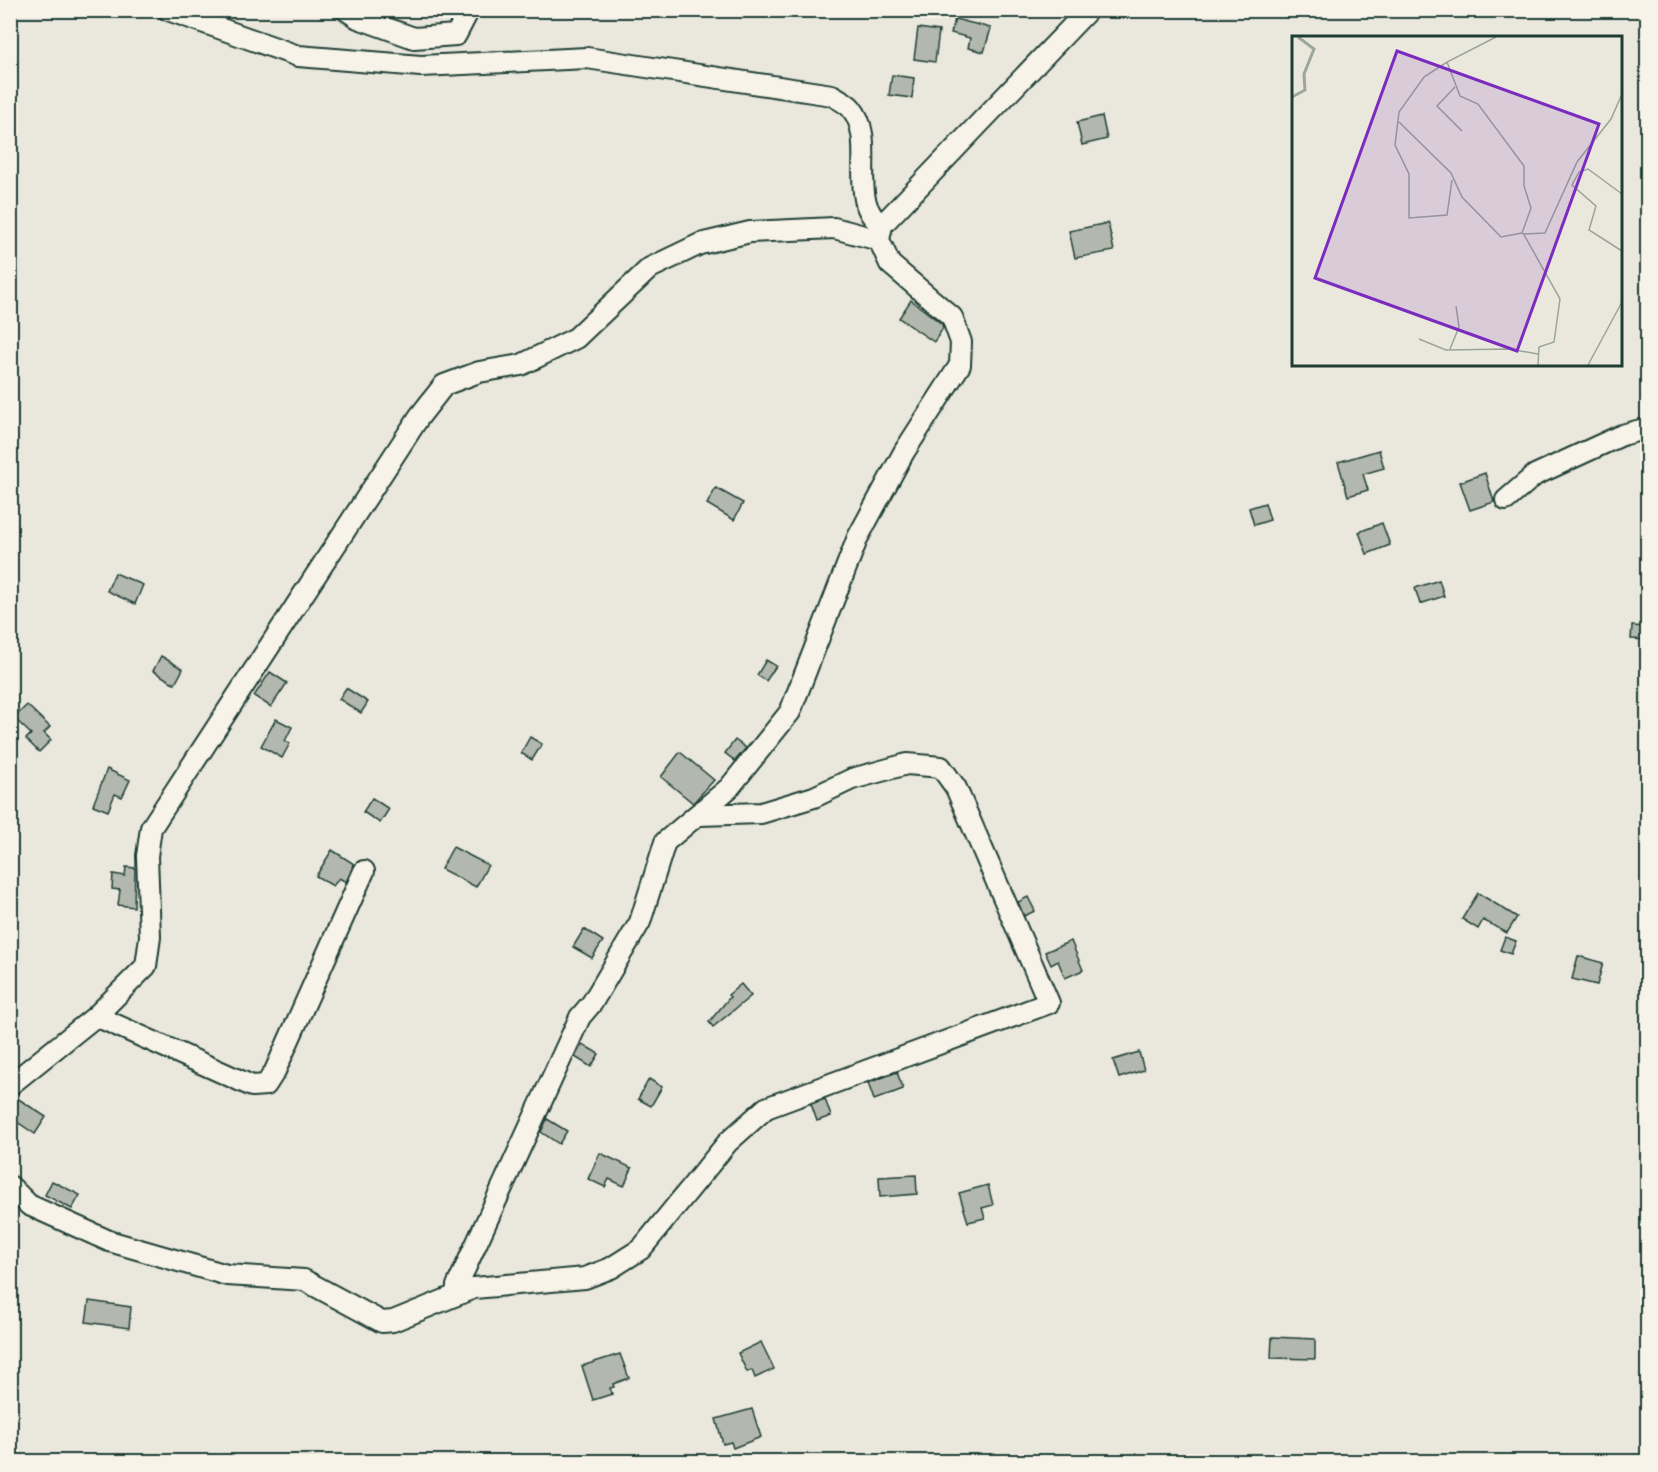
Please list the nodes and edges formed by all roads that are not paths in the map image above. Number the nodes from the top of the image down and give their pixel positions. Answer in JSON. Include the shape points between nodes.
{"nodes":[{"id":1,"x":168,"y":10,"type":"edge"},
{"id":2,"x":346,"y":10,"type":"edge"},
{"id":3,"x":469,"y":10,"type":"edge"},
{"id":4,"x":1088,"y":10,"type":"edge"},
{"id":5,"x":881,"y":232,"type":"junction"},
{"id":6,"x":1647,"y":428,"type":"edge"},
{"id":7,"x":1506,"y":500,"type":"dead end"},
{"id":8,"x":700,"y":814,"type":"junction"},
{"id":9,"x":364,"y":871,"type":"dead end"},
{"id":10,"x":96,"y":1016,"type":"junction"},
{"id":11,"x":10,"y":1084,"type":"edge"},
{"id":12,"x":10,"y":1186,"type":"edge"},
{"id":13,"x":456,"y":1295,"type":"junction"}],
"edges":[{"from":1,"to":5,"type":"street","via":[[298,56],[421,66],[587,58],[832,95],[851,108],[863,134],[865,203]]},
{"from":2,"to":3,"type":"street","via":[[414,38],[456,36]]},
{"from":4,"to":5,"type":"street"},
{"from":5,"to":8,"type":"street","via":[[890,264],[952,317],[961,342],[960,365],[904,452],[858,537],[790,712],[729,788]]},
{"from":5,"to":10,"type":"street","via":[[834,228],[750,232],[699,244],[650,268],[576,338],[521,365],[479,372],[444,385],[419,417],[151,828],[146,966]]},
{"from":6,"to":7,"type":"street","via":[[1622,435],[1535,475]]},
{"from":8,"to":13,"type":"street","via":[[665,842],[640,922],[580,1017]]},
{"from":8,"to":13,"type":"street","via":[[760,813],[814,797],[852,779],[907,764],[941,767],[956,788],[1049,1003],[766,1108],[728,1142],[640,1249],[611,1268],[585,1278],[474,1288]]},
{"from":9,"to":10,"type":"street","via":[[266,1084],[252,1086]]},
{"from":10,"to":11,"type":"street"},
{"from":12,"to":13,"type":"street","via":[[29,1204],[109,1241],[227,1275],[304,1280],[382,1322]]}]}
